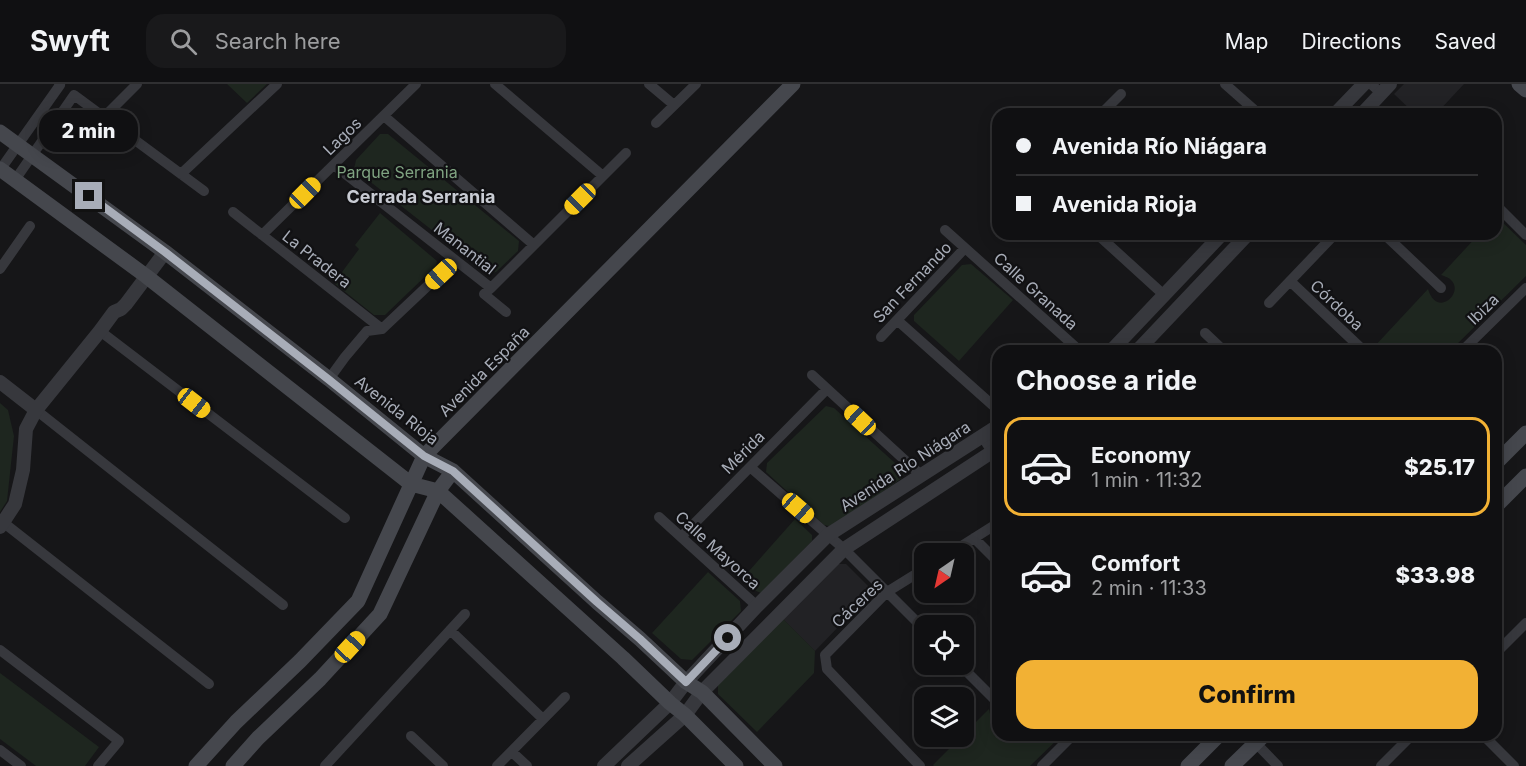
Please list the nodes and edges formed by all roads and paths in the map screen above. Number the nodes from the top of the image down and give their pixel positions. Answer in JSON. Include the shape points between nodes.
{"nodes":[{"id":1,"x":59,"y":84,"type":"edge"},
{"id":2,"x":137,"y":84,"type":"edge"},
{"id":3,"x":277,"y":84,"type":"edge"},
{"id":4,"x":416,"y":84,"type":"edge"},
{"id":5,"x":495,"y":84,"type":"edge"},
{"id":6,"x":649,"y":84,"type":"edge"},
{"id":7,"x":696,"y":84,"type":"edge"},
{"id":8,"x":793,"y":84,"type":"edge"},
{"id":9,"x":1226,"y":84,"type":"edge"},
{"id":10,"x":1364,"y":84,"type":"edge"},
{"id":11,"x":1519,"y":84,"type":"edge"},
{"id":12,"x":1381,"y":87,"type":"edge"},
{"id":13,"x":1526,"y":90,"type":"edge"},
{"id":14,"x":1121,"y":94,"type":"dead end"},
{"id":15,"x":674,"y":105,"type":"junction"},
{"id":16,"x":1110,"y":108,"type":"edge"},
{"id":17,"x":1252,"y":108,"type":"edge"},
{"id":18,"x":1341,"y":108,"type":"edge"},
{"id":19,"x":1366,"y":108,"type":"edge"},
{"id":20,"x":384,"y":116,"type":"junction"},
{"id":21,"x":104,"y":117,"type":"junction"},
{"id":22,"x":656,"y":123,"type":"dead end"},
{"id":23,"x":0,"y":132,"type":"edge"},
{"id":24,"x":18,"y":144,"type":"junction"},
{"id":25,"x":626,"y":153,"type":"dead end"},
{"id":26,"x":32,"y":155,"type":"junction"},
{"id":27,"x":334,"y":165,"type":"junction"},
{"id":28,"x":0,"y":170,"type":"edge"},
{"id":29,"x":181,"y":174,"type":"junction"},
{"id":30,"x":603,"y":176,"type":"junction"},
{"id":31,"x":15,"y":180,"type":"junction"},
{"id":32,"x":204,"y":190,"type":"dead end"},
{"id":33,"x":233,"y":212,"type":"dead end"},
{"id":34,"x":1502,"y":212,"type":"edge"},
{"id":35,"x":30,"y":226,"type":"dead end"},
{"id":36,"x":945,"y":230,"type":"dead end"},
{"id":37,"x":262,"y":235,"type":"junction"},
{"id":38,"x":1526,"y":235,"type":"edge"},
{"id":39,"x":1104,"y":240,"type":"edge"},
{"id":40,"x":1216,"y":240,"type":"edge"},
{"id":41,"x":1242,"y":240,"type":"edge"},
{"id":42,"x":1325,"y":240,"type":"edge"},
{"id":43,"x":1390,"y":240,"type":"edge"},
{"id":44,"x":534,"y":245,"type":"junction"},
{"id":45,"x":965,"y":248,"type":"junction"},
{"id":46,"x":165,"y":252,"type":"junction"},
{"id":47,"x":455,"y":260,"type":"junction"},
{"id":48,"x":0,"y":269,"type":"edge"},
{"id":49,"x":146,"y":276,"type":"junction"},
{"id":50,"x":1290,"y":281,"type":"junction"},
{"id":51,"x":491,"y":288,"type":"junction"},
{"id":52,"x":1441,"y":288,"type":"dead end"},
{"id":53,"x":1526,"y":288,"type":"edge"},
{"id":54,"x":1164,"y":295,"type":"junction"},
{"id":55,"x":1269,"y":303,"type":"dead end"},
{"id":56,"x":506,"y":312,"type":"dead end"},
{"id":57,"x":897,"y":320,"type":"junction"},
{"id":58,"x":382,"y":329,"type":"junction"},
{"id":59,"x":100,"y":331,"type":"junction"},
{"id":60,"x":1205,"y":333,"type":"dead end"},
{"id":61,"x":880,"y":337,"type":"dead end"},
{"id":62,"x":1073,"y":345,"type":"edge"},
{"id":63,"x":1117,"y":345,"type":"edge"},
{"id":64,"x":1143,"y":345,"type":"edge"},
{"id":65,"x":1218,"y":345,"type":"edge"},
{"id":66,"x":1358,"y":345,"type":"edge"},
{"id":67,"x":1468,"y":345,"type":"edge"},
{"id":68,"x":812,"y":375,"type":"dead end"},
{"id":69,"x":328,"y":379,"type":"junction"},
{"id":70,"x":0,"y":382,"type":"edge"},
{"id":71,"x":827,"y":389,"type":"junction"},
{"id":72,"x":992,"y":405,"type":"edge"},
{"id":73,"x":36,"y":410,"type":"junction"},
{"id":74,"x":992,"y":430,"type":"edge"},
{"id":75,"x":1526,"y":433,"type":"edge"},
{"id":76,"x":982,"y":436,"type":"junction"},
{"id":77,"x":992,"y":449,"type":"edge"},
{"id":78,"x":424,"y":456,"type":"junction"},
{"id":79,"x":992,"y":456,"type":"edge"},
{"id":80,"x":1502,"y":457,"type":"edge"},
{"id":81,"x":750,"y":467,"type":"junction"},
{"id":82,"x":453,"y":471,"type":"junction"},
{"id":83,"x":921,"y":475,"type":"junction"},
{"id":84,"x":1526,"y":476,"type":"edge"},
{"id":85,"x":411,"y":484,"type":"junction"},
{"id":86,"x":438,"y":491,"type":"junction"},
{"id":87,"x":1502,"y":500,"type":"edge"},
{"id":88,"x":658,"y":517,"type":"dead end"},
{"id":89,"x":345,"y":518,"type":"dead end"},
{"id":90,"x":2,"y":525,"type":"edge"},
{"id":91,"x":992,"y":527,"type":"edge"},
{"id":92,"x":828,"y":535,"type":"junction"},
{"id":93,"x":681,"y":537,"type":"junction"},
{"id":94,"x":974,"y":538,"type":"junction"},
{"id":95,"x":966,"y":543,"type":"edge"},
{"id":96,"x":844,"y":549,"type":"junction"},
{"id":97,"x":992,"y":556,"type":"edge"},
{"id":98,"x":914,"y":575,"type":"edge"},
{"id":99,"x":887,"y":592,"type":"junction"},
{"id":100,"x":597,"y":602,"type":"junction"},
{"id":101,"x":283,"y":605,"type":"dead end"},
{"id":102,"x":757,"y":606,"type":"junction"},
{"id":103,"x":465,"y":614,"type":"dead end"},
{"id":104,"x":914,"y":619,"type":"edge"},
{"id":105,"x":581,"y":621,"type":"junction"},
{"id":106,"x":450,"y":630,"type":"junction"},
{"id":107,"x":1524,"y":631,"type":"edge"},
{"id":108,"x":640,"y":639,"type":"junction"},
{"id":109,"x":1502,"y":648,"type":"edge"},
{"id":110,"x":0,"y":650,"type":"edge"},
{"id":111,"x":623,"y":658,"type":"junction"},
{"id":112,"x":300,"y":661,"type":"junction"},
{"id":113,"x":970,"y":675,"type":"edge"},
{"id":114,"x":320,"y":679,"type":"junction"},
{"id":115,"x":686,"y":682,"type":"junction"},
{"id":116,"x":209,"y":684,"type":"dead end"},
{"id":117,"x":702,"y":692,"type":"junction"},
{"id":118,"x":565,"y":697,"type":"dead end"},
{"id":119,"x":992,"y":697,"type":"edge"},
{"id":120,"x":670,"y":703,"type":"junction"},
{"id":121,"x":685,"y":715,"type":"junction"},
{"id":122,"x":543,"y":719,"type":"junction"},
{"id":123,"x":411,"y":736,"type":"dead end"},
{"id":124,"x":1067,"y":741,"type":"edge"},
{"id":125,"x":1213,"y":741,"type":"edge"},
{"id":126,"x":1253,"y":741,"type":"edge"},
{"id":127,"x":1258,"y":741,"type":"edge"},
{"id":128,"x":1406,"y":741,"type":"edge"},
{"id":129,"x":1489,"y":741,"type":"edge"},
{"id":130,"x":0,"y":750,"type":"edge"},
{"id":131,"x":512,"y":752,"type":"junction"},
{"id":132,"x":21,"y":766,"type":"edge"},
{"id":133,"x":98,"y":766,"type":"edge"},
{"id":134,"x":196,"y":766,"type":"edge"},
{"id":135,"x":233,"y":766,"type":"edge"},
{"id":136,"x":325,"y":766,"type":"edge"},
{"id":137,"x":443,"y":766,"type":"edge"},
{"id":138,"x":497,"y":766,"type":"edge"},
{"id":139,"x":527,"y":766,"type":"edge"},
{"id":140,"x":604,"y":766,"type":"edge"},
{"id":141,"x":628,"y":766,"type":"edge"},
{"id":142,"x":736,"y":766,"type":"edge"},
{"id":143,"x":775,"y":766,"type":"edge"},
{"id":144,"x":920,"y":766,"type":"edge"},
{"id":145,"x":1042,"y":766,"type":"edge"},
{"id":146,"x":1188,"y":766,"type":"edge"},
{"id":147,"x":1232,"y":766,"type":"edge"},
{"id":148,"x":1278,"y":766,"type":"edge"},
{"id":149,"x":1381,"y":766,"type":"edge"},
{"id":150,"x":1514,"y":766,"type":"edge"}],
"edges":[{"from":1,"to":24,"type":"street"},
{"from":2,"to":21,"type":"street"},
{"from":3,"to":29,"type":"street"},
{"from":4,"to":20,"type":"street","name":"Lagos"},
{"from":5,"to":30,"type":"street"},
{"from":6,"to":15,"type":"street"},
{"from":7,"to":15,"type":"street"},
{"from":8,"to":78,"type":"main road","name":"Avenida España"},
{"from":9,"to":17,"type":"street"},
{"from":10,"to":18,"type":"street"},
{"from":11,"to":13,"type":"main road"},
{"from":12,"to":19,"type":"street"},
{"from":14,"to":16,"type":"street"},
{"from":15,"to":22,"type":"street"},
{"from":20,"to":27,"type":"street","name":"Lagos"},
{"from":20,"to":44,"type":"street"},
{"from":21,"to":26,"type":"street","via":[[74,95]]},
{"from":21,"to":29,"type":"street"},
{"from":23,"to":24,"type":"main road","name":"Avenida Rioja"},
{"from":24,"to":26,"type":"main road","name":"Avenida Rioja"},
{"from":24,"to":28,"type":"street"},
{"from":25,"to":30,"type":"street"},
{"from":26,"to":31,"type":"street"},
{"from":26,"to":46,"type":"main road","name":"Avenida Rioja"},
{"from":27,"to":37,"type":"street","name":"Lagos"},
{"from":27,"to":47,"type":"street","name":"Manantial"},
{"from":28,"to":31,"type":"main road"},
{"from":29,"to":32,"type":"street"},
{"from":30,"to":44,"type":"street"},
{"from":31,"to":49,"type":"main road"},
{"from":33,"to":37,"type":"street","name":"La Pradera"},
{"from":34,"to":38,"type":"street"},
{"from":35,"to":48,"type":"street"},
{"from":36,"to":45,"type":"street","name":"Calle Granada"},
{"from":37,"to":58,"type":"street","name":"La Pradera"},
{"from":39,"to":54,"type":"street"},
{"from":40,"to":54,"type":"street"},
{"from":41,"to":64,"type":"street"},
{"from":42,"to":50,"type":"street"},
{"from":43,"to":52,"type":"street"},
{"from":44,"to":51,"type":"street"},
{"from":45,"to":57,"type":"street","name":"San Fernando"},
{"from":45,"to":62,"type":"street","name":"Calle Granada"},
{"from":46,"to":49,"type":"street"},
{"from":46,"to":69,"type":"main road","name":"Avenida Rioja"},
{"from":47,"to":51,"type":"street","name":"Manantial"},
{"from":47,"to":58,"type":"street"},
{"from":49,"to":59,"type":"street"},
{"from":49,"to":85,"type":"main road"},
{"from":50,"to":55,"type":"street"},
{"from":50,"to":66,"type":"street","name":"Córdoba"},
{"from":51,"to":56,"type":"street","name":"Manantial","via":[[484,294]]},
{"from":53,"to":67,"type":"street","name":"Ibiza"},
{"from":54,"to":63,"type":"street"},
{"from":57,"to":61,"type":"street","name":"San Fernando"},
{"from":57,"to":72,"type":"street"},
{"from":58,"to":69,"type":"street","via":[[367,331]]},
{"from":59,"to":73,"type":"street"},
{"from":59,"to":89,"type":"street"},
{"from":60,"to":65,"type":"street"},
{"from":68,"to":71,"type":"street"},
{"from":69,"to":78,"type":"main road","name":"Avenida Rioja"},
{"from":70,"to":73,"type":"street"},
{"from":71,"to":81,"type":"street","name":"Mérida"},
{"from":71,"to":83,"type":"street"},
{"from":73,"to":90,"type":"street","via":[[26,429],[15,504]]},
{"from":73,"to":101,"type":"street"},
{"from":74,"to":76,"type":"street","name":"Avenida Río Niágara"},
{"from":75,"to":80,"type":"main road"},
{"from":76,"to":77,"type":"street"},
{"from":76,"to":83,"type":"street","name":"Avenida Río Niágara"},
{"from":78,"to":82,"type":"main road","name":"Avenida Rioja"},
{"from":78,"to":85,"type":"main road","name":"Avenida España"},
{"from":79,"to":96,"type":"street"},
{"from":81,"to":92,"type":"street"},
{"from":81,"to":93,"type":"street","name":"Mérida"},
{"from":82,"to":86,"type":"main road"},
{"from":82,"to":100,"type":"main road","name":"Avenida Rioja"},
{"from":83,"to":92,"type":"street","name":"Avenida Río Niágara"},
{"from":84,"to":87,"type":"main road"},
{"from":85,"to":86,"type":"main road"},
{"from":85,"to":112,"type":"main road","name":"Avenida España","via":[[358,601]]},
{"from":86,"to":105,"type":"main road"},
{"from":86,"to":114,"type":"main road","via":[[380,614]]},
{"from":88,"to":93,"type":"street","name":"Calle Mayorca"},
{"from":90,"to":116,"type":"street"},
{"from":91,"to":94,"type":"street"},
{"from":92,"to":96,"type":"street"},
{"from":92,"to":102,"type":"street","name":"Avenida Río Niágara"},
{"from":93,"to":102,"type":"street","name":"Calle Mayorca"},
{"from":94,"to":95,"type":"street"},
{"from":94,"to":97,"type":"street"},
{"from":96,"to":99,"type":"street"},
{"from":96,"to":117,"type":"street"},
{"from":98,"to":99,"type":"street","name":"Cáceres"},
{"from":99,"to":104,"type":"street"},
{"from":99,"to":144,"type":"street","name":"Cáceres","via":[[825,655],[827,669]]},
{"from":100,"to":105,"type":"main road"},
{"from":100,"to":108,"type":"main road","name":"Avenida Rioja"},
{"from":102,"to":115,"type":"street","name":"Avenida Río Niágara"},
{"from":103,"to":106,"type":"street"},
{"from":105,"to":111,"type":"main road"},
{"from":106,"to":122,"type":"street"},
{"from":106,"to":136,"type":"street"},
{"from":107,"to":109,"type":"street"},
{"from":108,"to":111,"type":"main road"},
{"from":108,"to":115,"type":"main road","name":"Avenida Rioja"},
{"from":110,"to":133,"type":"street","via":[[119,741]]},
{"from":111,"to":120,"type":"main road"},
{"from":112,"to":114,"type":"main road"},
{"from":112,"to":134,"type":"main road","name":"Avenida España"},
{"from":113,"to":119,"type":"street"},
{"from":114,"to":135,"type":"main road"},
{"from":115,"to":117,"type":"main road","name":"Avenida Rioja"},
{"from":115,"to":120,"type":"street","name":"Avenida Río Niágara"},
{"from":117,"to":121,"type":"street"},
{"from":117,"to":143,"type":"main road","name":"Avenida Rioja"},
{"from":118,"to":122,"type":"street"},
{"from":120,"to":121,"type":"main road"},
{"from":120,"to":140,"type":"street","name":"Avenida Río Niágara"},
{"from":121,"to":141,"type":"street"},
{"from":121,"to":142,"type":"main road"},
{"from":122,"to":131,"type":"street"},
{"from":123,"to":137,"type":"street"},
{"from":124,"to":145,"type":"street"},
{"from":125,"to":146,"type":"main road"},
{"from":126,"to":147,"type":"main road"},
{"from":127,"to":148,"type":"street"},
{"from":128,"to":149,"type":"street"},
{"from":129,"to":150,"type":"street"},
{"from":130,"to":132,"type":"street"},
{"from":131,"to":138,"type":"street"},
{"from":131,"to":139,"type":"street"}]}
